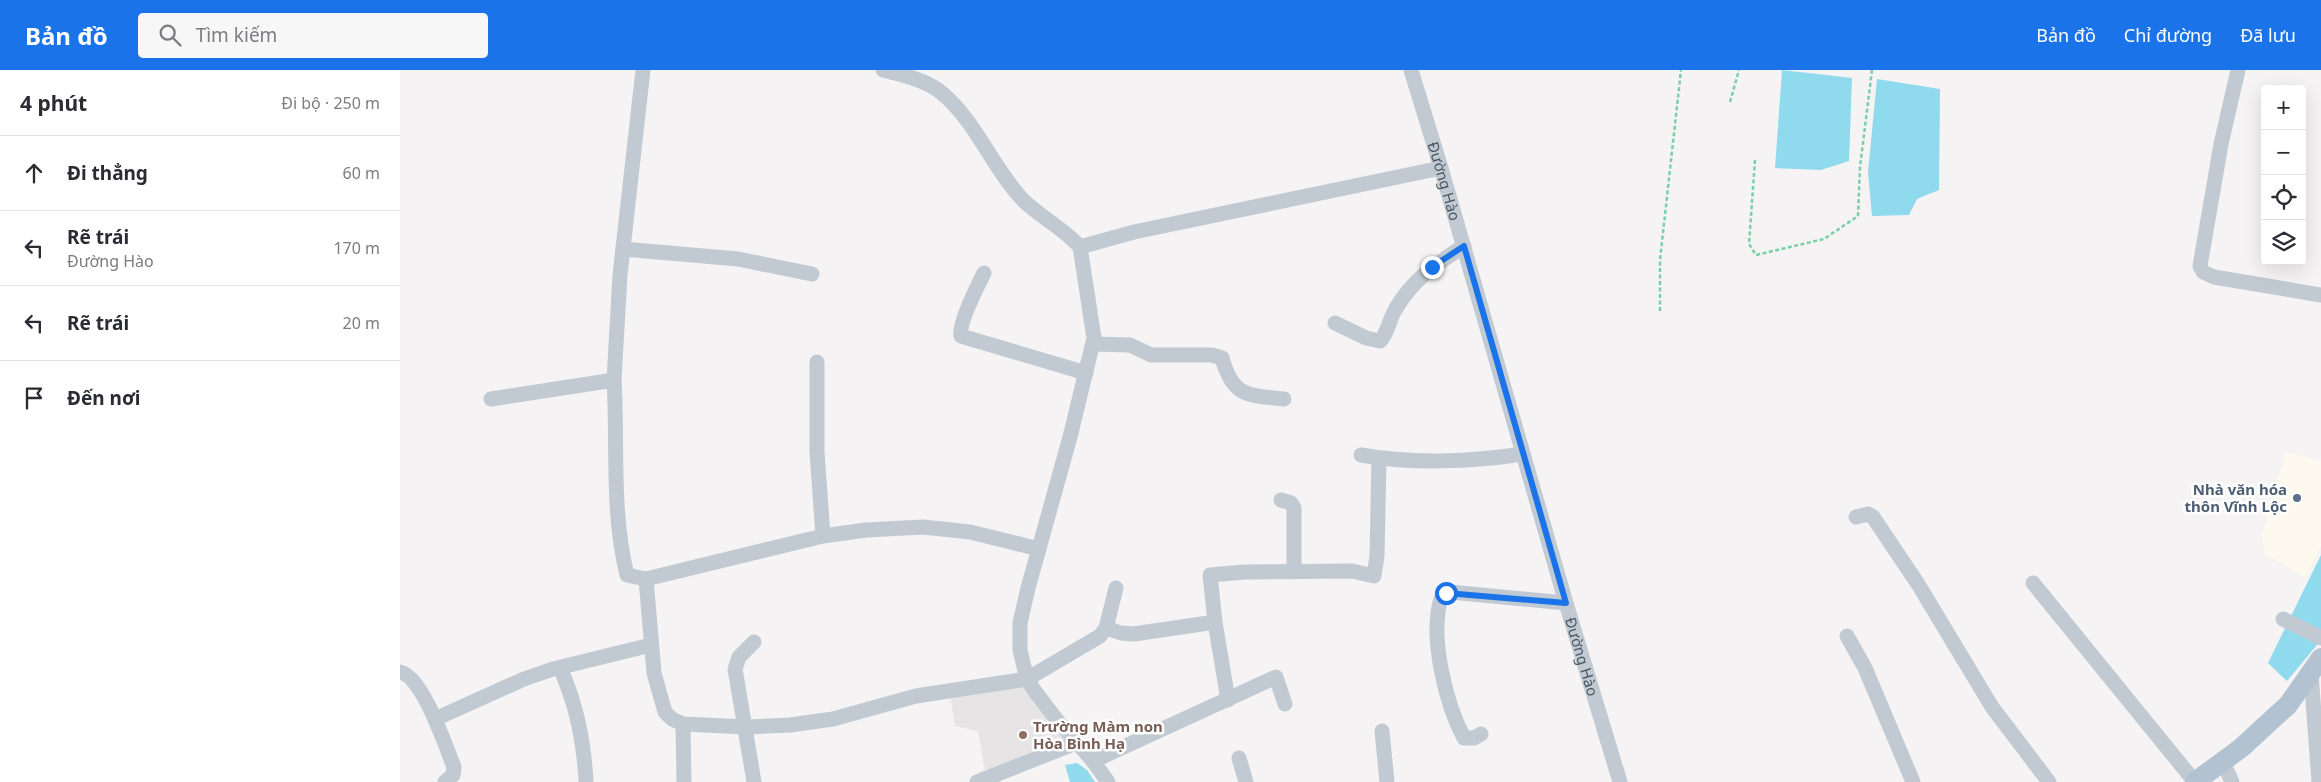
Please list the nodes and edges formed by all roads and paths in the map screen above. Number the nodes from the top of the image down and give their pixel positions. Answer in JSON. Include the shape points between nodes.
{"nodes":[{"id":1,"x":643,"y":70,"type":"edge"},
{"id":2,"x":883,"y":70,"type":"edge"},
{"id":3,"x":1411,"y":70,"type":"edge"},
{"id":4,"x":1681,"y":70,"type":"edge"},
{"id":5,"x":1739,"y":70,"type":"edge"},
{"id":6,"x":1872,"y":70,"type":"edge"},
{"id":7,"x":2238,"y":70,"type":"edge"},
{"id":8,"x":1730,"y":102,"type":"dead end"},
{"id":9,"x":1755,"y":160,"type":"dead end"},
{"id":10,"x":1441,"y":168,"type":"junction"},
{"id":11,"x":1464,"y":246,"type":"junction"},
{"id":12,"x":1080,"y":247,"type":"junction"},
{"id":13,"x":622,"y":249,"type":"junction"},
{"id":14,"x":984,"y":273,"type":"dead end"},
{"id":15,"x":812,"y":274,"type":"dead end"},
{"id":16,"x":2321,"y":295,"type":"edge"},
{"id":17,"x":1660,"y":311,"type":"dead end"},
{"id":18,"x":1335,"y":323,"type":"dead end"},
{"id":19,"x":1093,"y":344,"type":"junction"},
{"id":20,"x":817,"y":362,"type":"dead end"},
{"id":21,"x":1086,"y":373,"type":"junction"},
{"id":22,"x":614,"y":380,"type":"junction"},
{"id":23,"x":491,"y":399,"type":"dead end"},
{"id":24,"x":1284,"y":399,"type":"dead end"},
{"id":25,"x":1522,"y":454,"type":"junction"},
{"id":26,"x":1361,"y":455,"type":"dead end"},
{"id":27,"x":1378,"y":458,"type":"junction"},
{"id":28,"x":1281,"y":500,"type":"dead end"},
{"id":29,"x":1856,"y":517,"type":"dead end"},
{"id":30,"x":822,"y":536,"type":"junction"},
{"id":31,"x":1039,"y":549,"type":"junction"},
{"id":32,"x":1294,"y":572,"type":"junction"},
{"id":33,"x":646,"y":579,"type":"junction"},
{"id":34,"x":2033,"y":583,"type":"dead end"},
{"id":35,"x":1116,"y":588,"type":"dead end"},
{"id":36,"x":1566,"y":603,"type":"junction"},
{"id":37,"x":2283,"y":619,"type":"dead end"},
{"id":38,"x":1215,"y":622,"type":"junction"},
{"id":39,"x":1106,"y":628,"type":"junction"},
{"id":40,"x":1847,"y":636,"type":"dead end"},
{"id":41,"x":2321,"y":638,"type":"edge"},
{"id":42,"x":754,"y":642,"type":"dead end"},
{"id":43,"x":651,"y":645,"type":"junction"},
{"id":44,"x":2316,"y":666,"type":"edge"},
{"id":45,"x":560,"y":668,"type":"junction"},
{"id":46,"x":400,"y":672,"type":"edge"},
{"id":47,"x":1027,"y":679,"type":"junction"},
{"id":48,"x":1228,"y":700,"type":"junction"},
{"id":49,"x":1285,"y":704,"type":"dead end"},
{"id":50,"x":436,"y":719,"type":"junction"},
{"id":51,"x":683,"y":724,"type":"junction"},
{"id":52,"x":747,"y":727,"type":"junction"},
{"id":53,"x":1382,"y":731,"type":"dead end"},
{"id":54,"x":1481,"y":734,"type":"dead end"},
{"id":55,"x":1076,"y":743,"type":"junction"},
{"id":56,"x":1239,"y":758,"type":"dead end"},
{"id":57,"x":1093,"y":761,"type":"junction"},
{"id":58,"x":2223,"y":762,"type":"junction"},
{"id":59,"x":445,"y":782,"type":"edge"},
{"id":60,"x":586,"y":782,"type":"edge"},
{"id":61,"x":684,"y":782,"type":"edge"},
{"id":62,"x":754,"y":782,"type":"edge"},
{"id":63,"x":977,"y":782,"type":"edge"},
{"id":64,"x":1108,"y":782,"type":"edge"},
{"id":65,"x":1246,"y":782,"type":"edge"},
{"id":66,"x":1387,"y":782,"type":"edge"},
{"id":67,"x":1620,"y":782,"type":"edge"},
{"id":68,"x":1913,"y":782,"type":"edge"},
{"id":69,"x":2050,"y":782,"type":"edge"},
{"id":70,"x":2195,"y":782,"type":"edge"},
{"id":71,"x":2232,"y":782,"type":"edge"},
{"id":72,"x":2319,"y":782,"type":"edge"}],
"edges":[{"from":1,"to":13,"type":"street"},
{"from":2,"to":12,"type":"street","via":[[909,77],[943,93],[970,124],[1023,200]]},
{"from":3,"to":10,"type":"street","name":"Đường Hào"},
{"from":4,"to":17,"type":"path","via":[[1660,260]]},
{"from":5,"to":8,"type":"path"},
{"from":6,"to":9,"type":"path","via":[[1858,216],[1824,239],[1756,255],[1749,244]]},
{"from":7,"to":16,"type":"street","via":[[2221,144],[2200,266],[2214,277]]},
{"from":10,"to":11,"type":"street","name":"Đường Hào"},
{"from":10,"to":12,"type":"street","via":[[1134,232]]},
{"from":11,"to":18,"type":"street","via":[[1415,282],[1396,308],[1380,342]]},
{"from":11,"to":25,"type":"street","name":"Đường Hào"},
{"from":12,"to":19,"type":"street"},
{"from":13,"to":15,"type":"street","via":[[738,259]]},
{"from":13,"to":22,"type":"street"},
{"from":14,"to":21,"type":"street","via":[[963,323],[961,336]]},
{"from":19,"to":21,"type":"street"},
{"from":19,"to":24,"type":"street","via":[[1130,345],[1151,355],[1212,355],[1222,358],[1231,384],[1243,392]]},
{"from":20,"to":30,"type":"street","via":[[817,452]]},
{"from":21,"to":31,"type":"street"},
{"from":22,"to":23,"type":"street"},
{"from":22,"to":33,"type":"street","via":[[621,552],[627,574]]},
{"from":25,"to":27,"type":"street","via":[[1446,459]]},
{"from":25,"to":36,"type":"street","name":"Đường Hào"},
{"from":26,"to":27,"type":"street"},
{"from":27,"to":32,"type":"street","via":[[1374,576],[1352,571]]},
{"from":28,"to":32,"type":"street","via":[[1291,503],[1294,508]]},
{"from":29,"to":69,"type":"street","via":[[1873,516],[1992,707]]},
{"from":30,"to":31,"type":"street","via":[[923,527],[970,532]]},
{"from":30,"to":33,"type":"street"},
{"from":31,"to":47,"type":"street","via":[[1020,623],[1020,650]]},
{"from":32,"to":38,"type":"street","via":[[1210,575]]},
{"from":33,"to":43,"type":"street"},
{"from":34,"to":70,"type":"street"},
{"from":35,"to":39,"type":"street"},
{"from":36,"to":54,"type":"street","via":[[1450,592],[1442,596],[1438,633],[1447,699],[1464,738]]},
{"from":36,"to":67,"type":"street","name":"Đường Hào"},
{"from":37,"to":41,"type":"street"},
{"from":38,"to":39,"type":"street","via":[[1134,634]]},
{"from":38,"to":48,"type":"street"},
{"from":39,"to":47,"type":"street","via":[[1090,643]]},
{"from":40,"to":68,"type":"street","via":[[1860,657]]},
{"from":42,"to":52,"type":"street","via":[[739,657],[735,669]]},
{"from":43,"to":45,"type":"street"},
{"from":43,"to":51,"type":"street","via":[[654,673],[665,712]]},
{"from":44,"to":58,"type":"main road","via":[[2288,705]]},
{"from":44,"to":72,"type":"street"},
{"from":45,"to":50,"type":"street","via":[[524,679]]},
{"from":45,"to":60,"type":"street","via":[[578,719]]},
{"from":46,"to":50,"type":"street","via":[[413,678]]},
{"from":47,"to":52,"type":"street","via":[[916,696],[833,719]]},
{"from":47,"to":55,"type":"street"},
{"from":48,"to":49,"type":"street","via":[[1276,677]]},
{"from":48,"to":57,"type":"street"},
{"from":50,"to":59,"type":"street","via":[[454,767],[453,775]]},
{"from":51,"to":52,"type":"street"},
{"from":51,"to":61,"type":"street"},
{"from":52,"to":62,"type":"street"},
{"from":53,"to":66,"type":"street"},
{"from":55,"to":57,"type":"street"},
{"from":55,"to":63,"type":"street"},
{"from":56,"to":65,"type":"street"},
{"from":57,"to":64,"type":"street"},
{"from":58,"to":70,"type":"main road"},
{"from":58,"to":71,"type":"street"}]}
